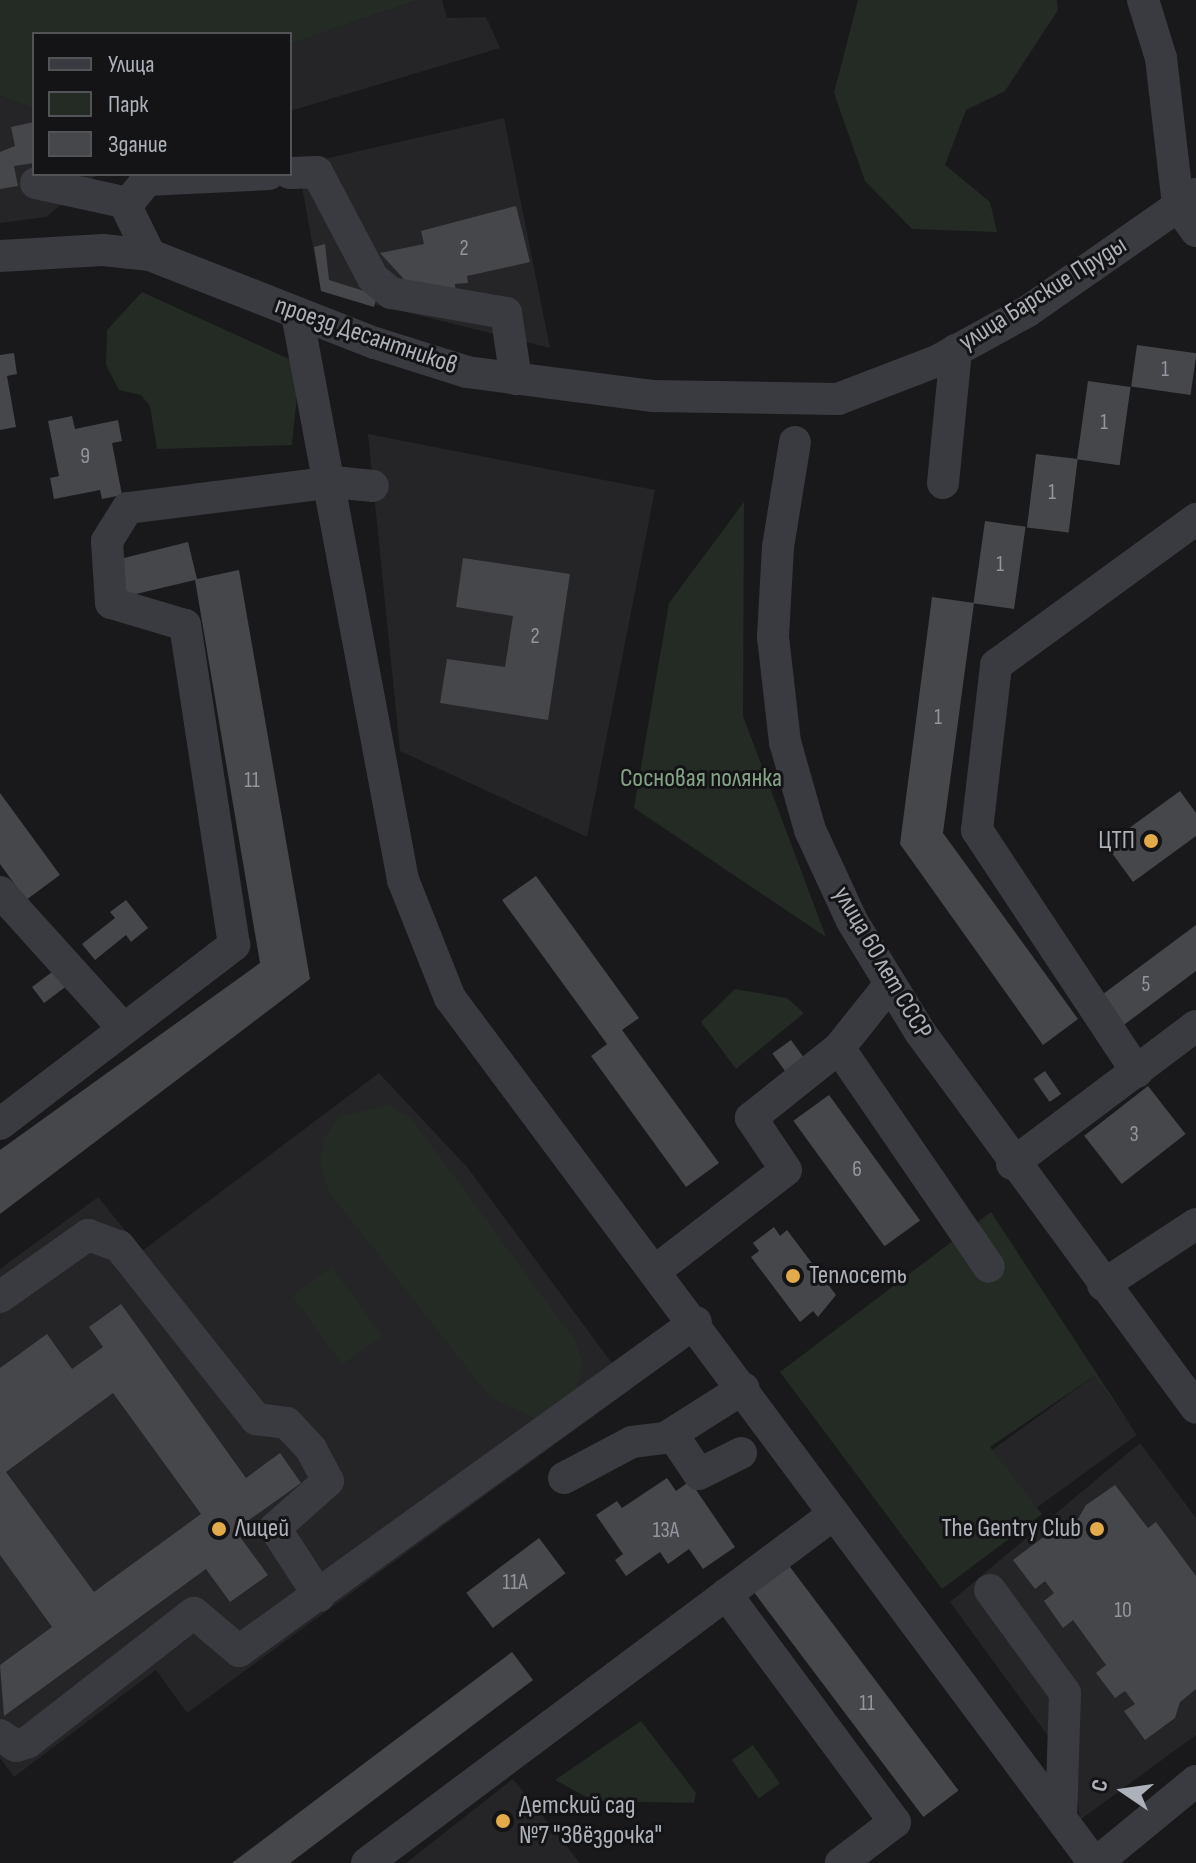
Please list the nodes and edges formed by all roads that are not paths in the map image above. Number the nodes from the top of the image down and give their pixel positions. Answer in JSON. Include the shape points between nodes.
{"nodes":[{"id":1,"x":1143,"y":0,"type":"edge"},
{"id":2,"x":292,"y":173,"type":"edge"},
{"id":3,"x":228,"y":176,"type":"edge"},
{"id":4,"x":36,"y":183,"type":"dead end"},
{"id":5,"x":126,"y":206,"type":"junction"},
{"id":6,"x":1190,"y":210,"type":"edge"},
{"id":7,"x":150,"y":255,"type":"junction"},
{"id":8,"x":0,"y":256,"type":"edge"},
{"id":9,"x":297,"y":314,"type":"junction"},
{"id":10,"x":956,"y":350,"type":"junction"},
{"id":11,"x":516,"y":379,"type":"junction"},
{"id":12,"x":838,"y":399,"type":"junction"},
{"id":13,"x":740,"y":401,"type":"junction"},
{"id":14,"x":795,"y":442,"type":"junction"},
{"id":15,"x":333,"y":482,"type":"junction"},
{"id":16,"x":943,"y":483,"type":"dead end"},
{"id":17,"x":373,"y":486,"type":"dead end"},
{"id":18,"x":1196,"y":519,"type":"edge"},
{"id":19,"x":0,"y":892,"type":"edge"},
{"id":20,"x":890,"y":984,"type":"junction"},
{"id":21,"x":1196,"y":1026,"type":"edge"},
{"id":22,"x":122,"y":1027,"type":"junction"},
{"id":23,"x":839,"y":1048,"type":"junction"},
{"id":24,"x":1137,"y":1072,"type":"junction"},
{"id":25,"x":0,"y":1124,"type":"edge"},
{"id":26,"x":1012,"y":1164,"type":"junction"},
{"id":27,"x":1196,"y":1224,"type":"edge"},
{"id":28,"x":989,"y":1267,"type":"dead end"},
{"id":29,"x":655,"y":1271,"type":"junction"},
{"id":30,"x":1103,"y":1285,"type":"junction"},
{"id":31,"x":0,"y":1297,"type":"edge"},
{"id":32,"x":696,"y":1322,"type":"junction"},
{"id":33,"x":744,"y":1388,"type":"junction"},
{"id":34,"x":1196,"y":1408,"type":"edge"},
{"id":35,"x":672,"y":1434,"type":"junction"},
{"id":36,"x":779,"y":1436,"type":"junction"},
{"id":37,"x":741,"y":1453,"type":"dead end"},
{"id":38,"x":564,"y":1478,"type":"dead end"},
{"id":39,"x":706,"y":1486,"type":"dead end"},
{"id":40,"x":834,"y":1514,"type":"junction"},
{"id":41,"x":990,"y":1590,"type":"dead end"},
{"id":42,"x":726,"y":1594,"type":"junction"},
{"id":43,"x":319,"y":1596,"type":"junction"},
{"id":44,"x":0,"y":1735,"type":"edge"},
{"id":45,"x":1196,"y":1781,"type":"edge"},
{"id":46,"x":1061,"y":1818,"type":"junction"},
{"id":47,"x":367,"y":1863,"type":"edge"},
{"id":48,"x":841,"y":1863,"type":"edge"},
{"id":49,"x":1095,"y":1863,"type":"edge"}],
"edges":[{"from":1,"to":6,"type":"street","via":[[1161,58]]},
{"from":2,"to":11,"type":"street","via":[[317,172],[373,278],[391,293],[506,313]]},
{"from":3,"to":5,"type":"street","via":[[147,180]]},
{"from":4,"to":5,"type":"street"},
{"from":5,"to":7,"type":"street"},
{"from":6,"to":10,"type":"street","name":"улица Барские Пруды"},
{"from":7,"to":8,"type":"street","name":"проезд Десантников","via":[[103,250]]},
{"from":7,"to":9,"type":"street","name":"проезд Десантников"},
{"from":9,"to":11,"type":"street","name":"проезд Десантников","via":[[467,372]]},
{"from":9,"to":15,"type":"street"},
{"from":10,"to":12,"type":"street","name":"улица Барские Пруды"},
{"from":10,"to":16,"type":"street"},
{"from":11,"to":13,"type":"street","name":"проезд Десантников"},
{"from":12,"to":13,"type":"street","name":"проезд Десантников"},
{"from":12,"to":14,"type":"street"},
{"from":13,"to":14,"type":"street"},
{"from":14,"to":20,"type":"street","name":"улица 60 лет СССР","via":[[778,547],[773,637],[785,742],[810,830],[852,921]]},
{"from":15,"to":17,"type":"street"},
{"from":15,"to":22,"type":"street","via":[[128,508],[107,541],[111,603],[185,625],[234,945]]},
{"from":15,"to":29,"type":"street","via":[[384,700],[403,880],[450,998]]},
{"from":18,"to":24,"type":"street","via":[[996,665],[978,815],[977,830]]},
{"from":19,"to":22,"type":"street"},
{"from":20,"to":23,"type":"street"},
{"from":20,"to":26,"type":"street","name":"улица 60 лет СССР"},
{"from":21,"to":24,"type":"street"},
{"from":22,"to":25,"type":"street"},
{"from":23,"to":28,"type":"street"},
{"from":23,"to":29,"type":"street","via":[[751,1118],[786,1170]]},
{"from":24,"to":26,"type":"street"},
{"from":26,"to":30,"type":"street","name":"улица 60 лет СССР"},
{"from":27,"to":30,"type":"street"},
{"from":29,"to":32,"type":"street"},
{"from":30,"to":34,"type":"street","name":"улица 60 лет СССР"},
{"from":31,"to":43,"type":"street","via":[[88,1235],[119,1246],[256,1419],[287,1423],[311,1449],[328,1481],[275,1528]]},
{"from":32,"to":33,"type":"street"},
{"from":32,"to":43,"type":"street"},
{"from":33,"to":35,"type":"street"},
{"from":33,"to":36,"type":"street"},
{"from":35,"to":37,"type":"street","via":[[699,1474]]},
{"from":35,"to":38,"type":"street","via":[[632,1442]]},
{"from":36,"to":39,"type":"street"},
{"from":36,"to":40,"type":"street"},
{"from":40,"to":42,"type":"street"},
{"from":40,"to":46,"type":"street"},
{"from":41,"to":46,"type":"street","via":[[1065,1693]]},
{"from":42,"to":47,"type":"street"},
{"from":42,"to":48,"type":"street","via":[[895,1822]]},
{"from":43,"to":44,"type":"street","via":[[239,1651],[194,1613],[28,1742],[16,1746]]},
{"from":45,"to":49,"type":"street"},
{"from":46,"to":49,"type":"street"}]}
